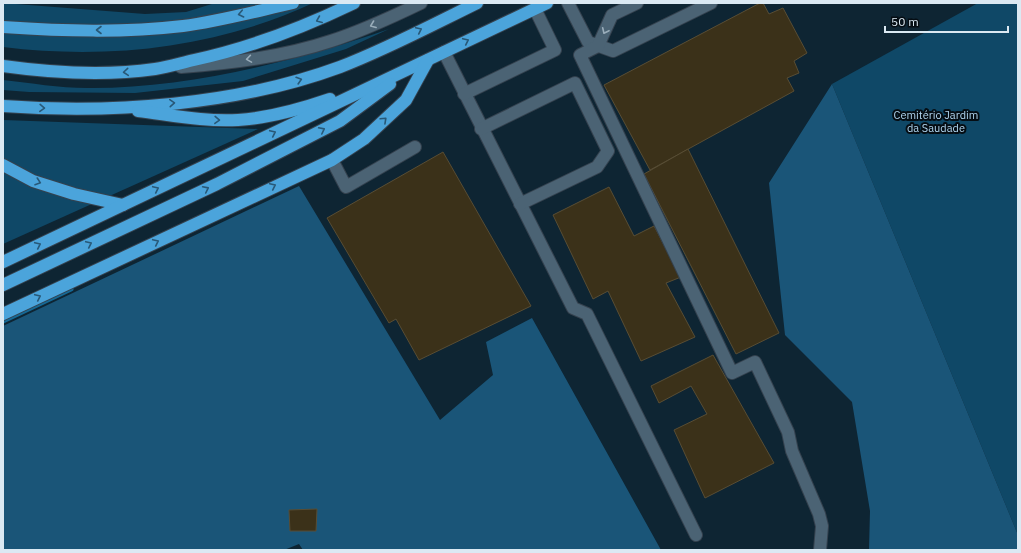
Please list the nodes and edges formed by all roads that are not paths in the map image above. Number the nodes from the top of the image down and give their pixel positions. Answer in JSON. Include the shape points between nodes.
{"nodes":[{"id":1,"x":293,"y":3,"type":"edge"},
{"id":2,"x":354,"y":3,"type":"edge"},
{"id":3,"x":421,"y":3,"type":"edge"},
{"id":4,"x":477,"y":3,"type":"edge"},
{"id":5,"x":547,"y":3,"type":"edge"},
{"id":6,"x":568,"y":3,"type":"edge"},
{"id":7,"x":637,"y":3,"type":"edge"},
{"id":8,"x":711,"y":3,"type":"edge"},
{"id":9,"x":535,"y":9,"type":"junction"},
{"id":10,"x":3,"y":27,"type":"edge"},
{"id":11,"x":598,"y":46,"type":"junction"},
{"id":12,"x":444,"y":52,"type":"junction"},
{"id":13,"x":428,"y":60,"type":"junction"},
{"id":14,"x":3,"y":66,"type":"edge"},
{"id":15,"x":414,"y":67,"type":"junction"},
{"id":16,"x":156,"y":69,"type":"junction"},
{"id":17,"x":402,"y":73,"type":"junction"},
{"id":18,"x":464,"y":94,"type":"junction"},
{"id":19,"x":3,"y":106,"type":"edge"},
{"id":20,"x":109,"y":108,"type":"junction"},
{"id":21,"x":482,"y":129,"type":"junction"},
{"id":22,"x":415,"y":147,"type":"dead end"},
{"id":23,"x":332,"y":160,"type":"junction"},
{"id":24,"x":3,"y":165,"type":"edge"},
{"id":25,"x":520,"y":204,"type":"junction"},
{"id":26,"x":123,"y":205,"type":"junction"},
{"id":27,"x":3,"y":262,"type":"edge"},
{"id":28,"x":3,"y":285,"type":"edge"},
{"id":29,"x":3,"y":314,"type":"edge"},
{"id":30,"x":696,"y":536,"type":"dead end"},
{"id":31,"x":820,"y":550,"type":"edge"}],
"edges":[{"from":1,"to":10,"type":"highway","one_way":true,"via":[[184,26],[139,30]]},
{"from":2,"to":16,"type":"highway","one_way":true,"via":[[278,36],[226,53]]},
{"from":3,"to":16,"type":"lane","one_way":true,"via":[[332,41],[288,53],[220,64]]},
{"from":20,"to":4,"type":"highway","one_way":true,"via":[[198,101],[244,94],[294,82],[340,67]]},
{"from":5,"to":9,"type":"highway"},
{"from":6,"to":11,"type":"lane","via":[[588,42]]},
{"from":7,"to":11,"type":"lane","one_way":true,"via":[[612,15]]},
{"from":8,"to":11,"type":"lane","via":[[614,52]]},
{"from":12,"to":9,"type":"highway","one_way":true},
{"from":9,"to":18,"type":"lane","via":[[555,50]]},
{"from":11,"to":31,"type":"lane","via":[[580,55],[732,373],[755,362],[788,432],[792,451],[819,514],[822,526]]},
{"from":12,"to":13,"type":"highway"},
{"from":12,"to":18,"type":"lane"},
{"from":13,"to":15,"type":"highway"},
{"from":23,"to":13,"type":"highway","one_way":true,"via":[[364,139],[406,100]]},
{"from":16,"to":14,"type":"highway","one_way":true,"via":[[114,73],[65,72]]},
{"from":15,"to":17,"type":"highway"},
{"from":28,"to":15,"type":"highway","one_way":true,"via":[[133,224],[340,121]]},
{"from":20,"to":17,"type":"highway","one_way":true,"via":[[238,120],[272,116]]},
{"from":26,"to":17,"type":"highway","one_way":true},
{"from":18,"to":21,"type":"lane"},
{"from":19,"to":20,"type":"highway","one_way":true},
{"from":21,"to":25,"type":"lane"},
{"from":21,"to":25,"type":"lane","via":[[575,83],[608,151],[597,167]]},
{"from":22,"to":23,"type":"lane","via":[[346,187]]},
{"from":29,"to":23,"type":"highway","one_way":true},
{"from":24,"to":26,"type":"highway","one_way":true,"via":[[33,181]]},
{"from":25,"to":30,"type":"lane","via":[[573,308],[587,314]]},
{"from":27,"to":26,"type":"highway","one_way":true}]}
